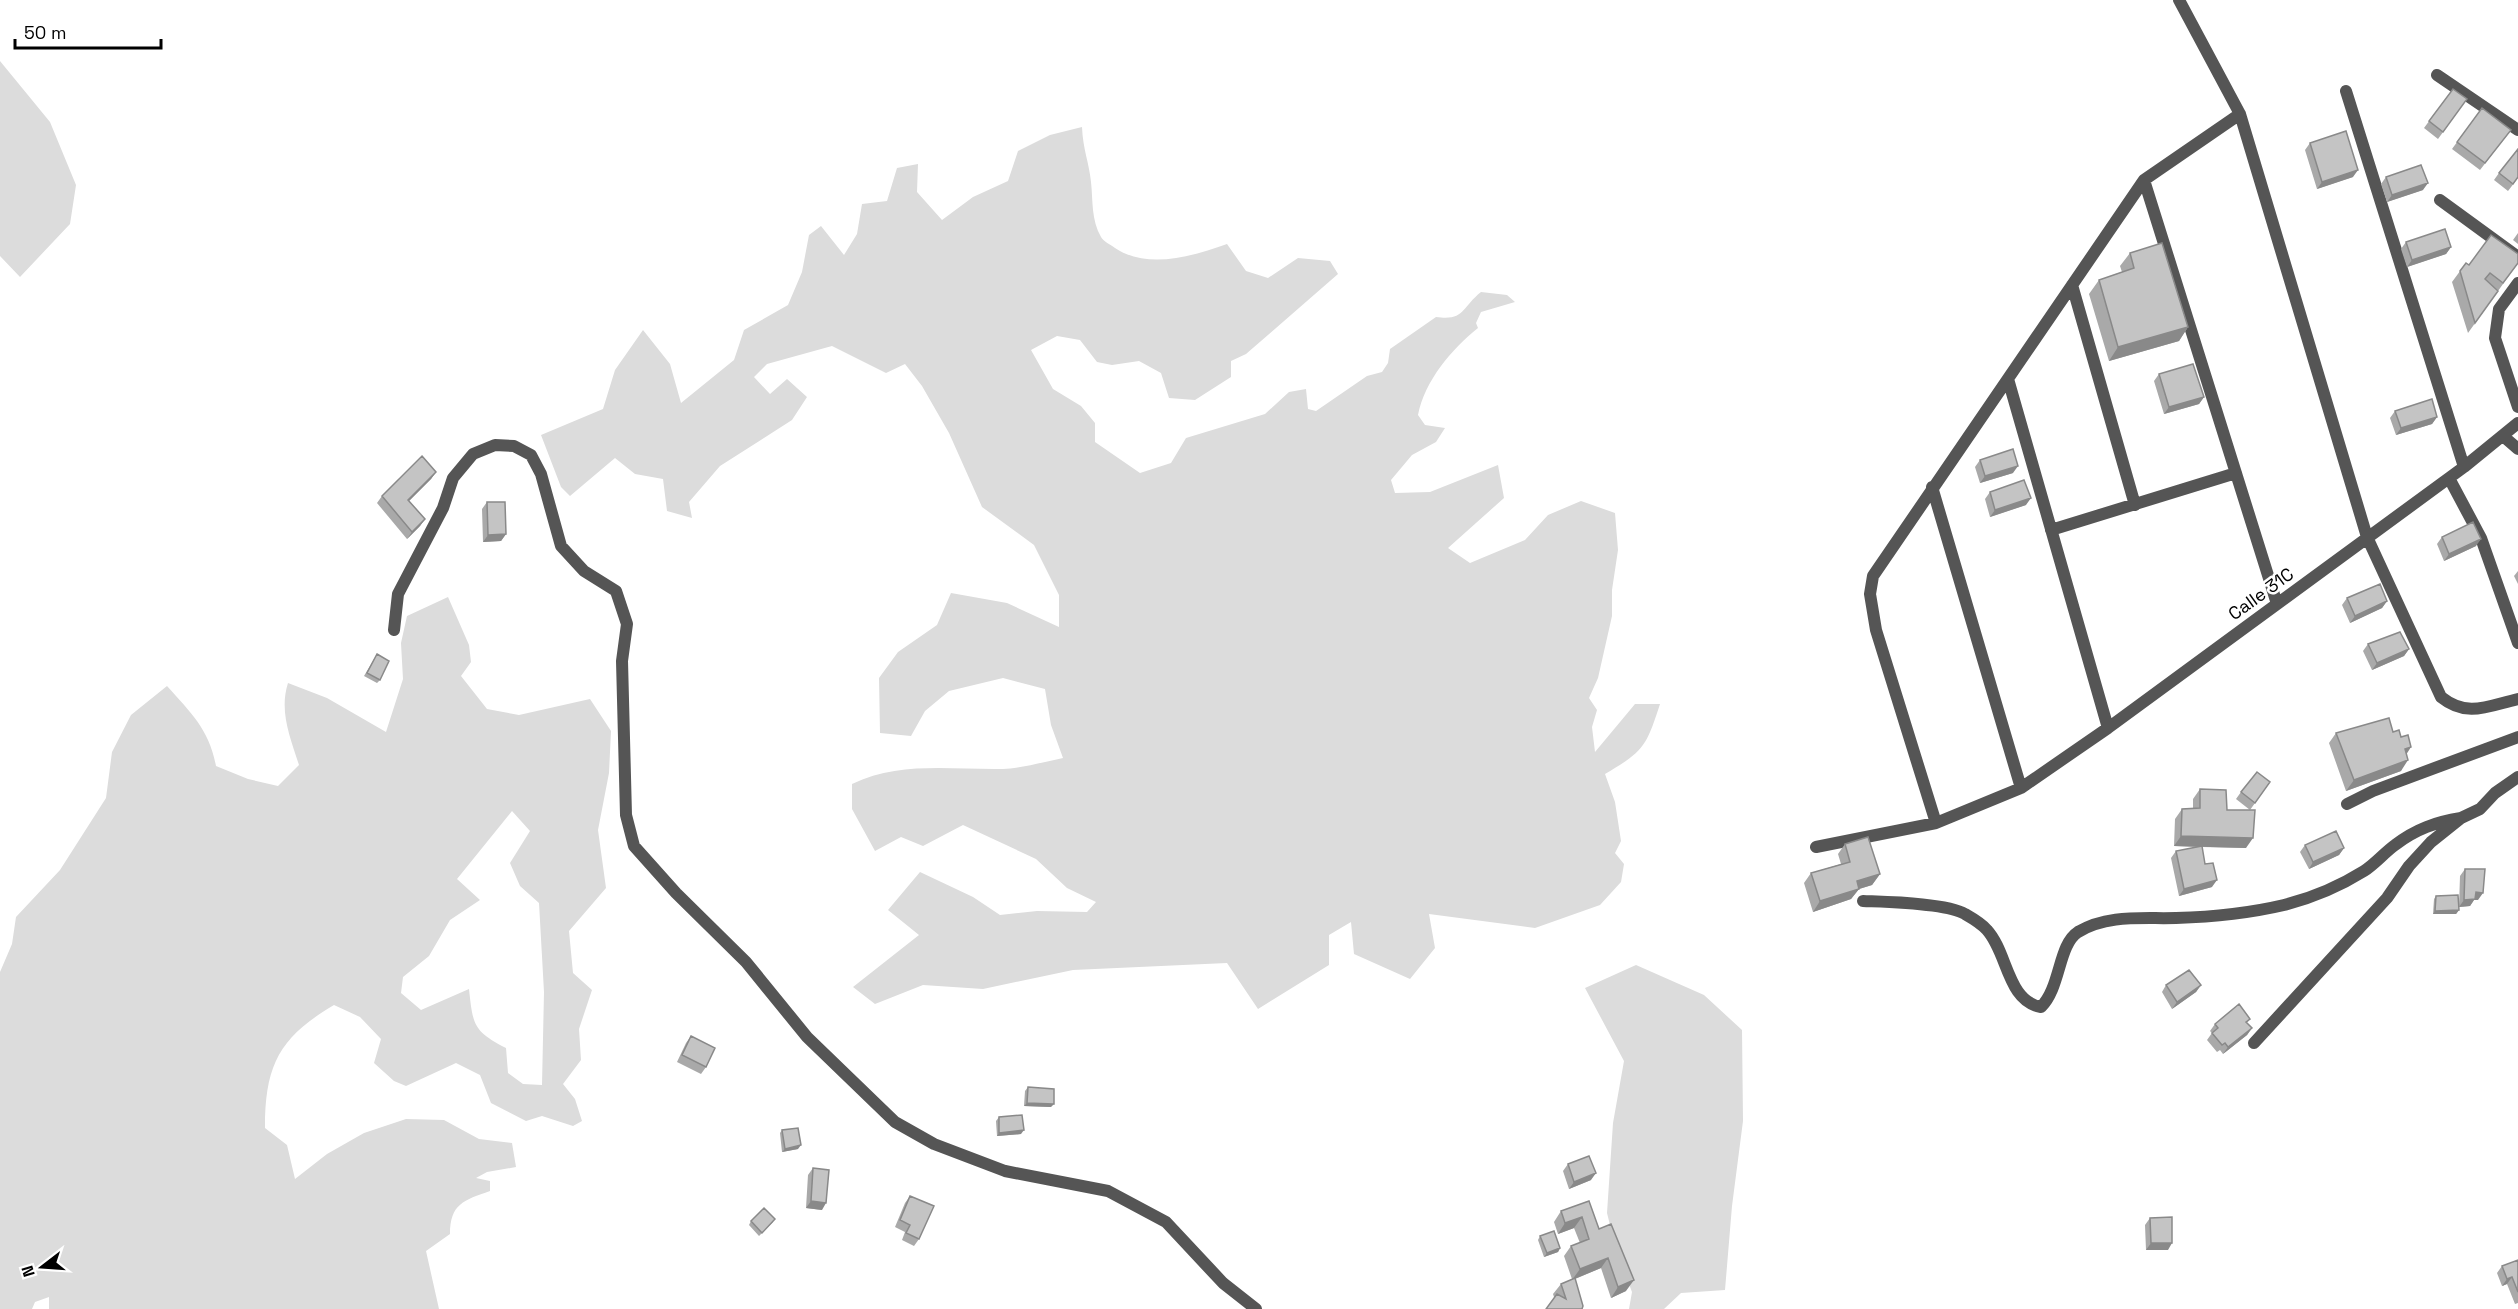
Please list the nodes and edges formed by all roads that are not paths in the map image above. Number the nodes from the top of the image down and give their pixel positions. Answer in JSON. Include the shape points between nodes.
{"nodes":[{"id":1,"x":2179,"y":0,"type":"edge"},
{"id":2,"x":2437,"y":75,"type":"dead end"},
{"id":3,"x":2346,"y":92,"type":"dead end"},
{"id":4,"x":2240,"y":114,"type":"junction"},
{"id":5,"x":2518,"y":130,"type":"edge"},
{"id":6,"x":2144,"y":180,"type":"junction"},
{"id":7,"x":2440,"y":200,"type":"dead end"},
{"id":8,"x":2518,"y":257,"type":"edge"},
{"id":9,"x":2518,"y":283,"type":"edge"},
{"id":10,"x":2072,"y":285,"type":"junction"},
{"id":11,"x":2008,"y":379,"type":"junction"},
{"id":12,"x":2518,"y":407,"type":"edge"},
{"id":13,"x":2518,"y":423,"type":"edge"},
{"id":14,"x":2503,"y":436,"type":"junction"},
{"id":15,"x":2518,"y":449,"type":"edge"},
{"id":16,"x":2464,"y":467,"type":"junction"},
{"id":17,"x":2236,"y":473,"type":"junction"},
{"id":18,"x":2449,"y":478,"type":"junction"},
{"id":19,"x":1932,"y":487,"type":"junction"},
{"id":20,"x":2135,"y":505,"type":"junction"},
{"id":21,"x":2051,"y":530,"type":"junction"},
{"id":22,"x":2367,"y":537,"type":"junction"},
{"id":23,"x":2277,"y":604,"type":"junction"},
{"id":24,"x":394,"y":630,"type":"dead end"},
{"id":25,"x":2518,"y":643,"type":"edge"},
{"id":26,"x":2518,"y":699,"type":"edge"},
{"id":27,"x":2108,"y":728,"type":"junction"},
{"id":28,"x":2518,"y":737,"type":"edge"},
{"id":29,"x":2518,"y":777,"type":"edge"},
{"id":30,"x":2021,"y":788,"type":"junction"},
{"id":31,"x":2347,"y":804,"type":"dead end"},
{"id":32,"x":2462,"y":818,"type":"junction"},
{"id":33,"x":1936,"y":823,"type":"junction"},
{"id":34,"x":1816,"y":847,"type":"dead end"},
{"id":35,"x":1863,"y":901,"type":"dead end"},
{"id":36,"x":2254,"y":1042,"type":"dead end"},
{"id":37,"x":1256,"y":1309,"type":"edge"}],
"edges":[{"from":1,"to":4,"type":"street"},
{"from":2,"to":5,"type":"street"},
{"from":3,"to":16,"type":"street"},
{"from":4,"to":6,"type":"street"},
{"from":4,"to":22,"type":"street"},
{"from":6,"to":10,"type":"street"},
{"from":6,"to":17,"type":"street"},
{"from":7,"to":8,"type":"street"},
{"from":9,"to":12,"type":"street","via":[[2499,309],[2495,338]]},
{"from":10,"to":11,"type":"street"},
{"from":10,"to":20,"type":"street"},
{"from":11,"to":19,"type":"street"},
{"from":11,"to":21,"type":"street"},
{"from":13,"to":14,"type":"street","name":"Calle 31C"},
{"from":14,"to":15,"type":"street"},
{"from":14,"to":16,"type":"street","name":"Calle 31C"},
{"from":16,"to":18,"type":"street","name":"Calle 31C"},
{"from":17,"to":20,"type":"street"},
{"from":17,"to":23,"type":"street"},
{"from":18,"to":22,"type":"street","name":"Calle 31C"},
{"from":18,"to":25,"type":"street","via":[[2481,538]]},
{"from":19,"to":30,"type":"street"},
{"from":19,"to":33,"type":"street","via":[[1873,576],[1870,594],[1876,630]]},
{"from":20,"to":21,"type":"street"},
{"from":21,"to":27,"type":"street"},
{"from":22,"to":23,"type":"street","name":"Calle 31C"},
{"from":22,"to":26,"type":"street","via":[[2441,697],[2454,708],[2470,710]]},
{"from":23,"to":27,"type":"street","name":"Calle 31C"},
{"from":24,"to":37,"type":"street","via":[[398,594],[453,478],[473,454],[495,445],[514,446],[531,455],[541,474],[561,546],[584,571],[616,591],[627,624],[622,661],[626,815],[634,846],[675,893],[746,962],[807,1037],[895,1122],[934,1144],[1005,1171],[1108,1191],[1166,1222],[1223,1283]]},
{"from":27,"to":30,"type":"street","name":"Calle 31C"},
{"from":28,"to":31,"type":"street"},
{"from":29,"to":32,"type":"street","via":[[2480,809]]},
{"from":30,"to":33,"type":"street","name":"Calle 31C"},
{"from":32,"to":35,"type":"street","via":[[2416,831],[2366,871],[2307,898],[2238,912],[2096,924],[2076,933],[2066,945],[2060,973],[2049,999],[2040,1007],[2029,1005],[2016,990],[1987,929],[1963,912]]},
{"from":32,"to":36,"type":"street","via":[[2416,858],[2387,898]]},
{"from":33,"to":34,"type":"street","name":"Calle 31C"}]}
